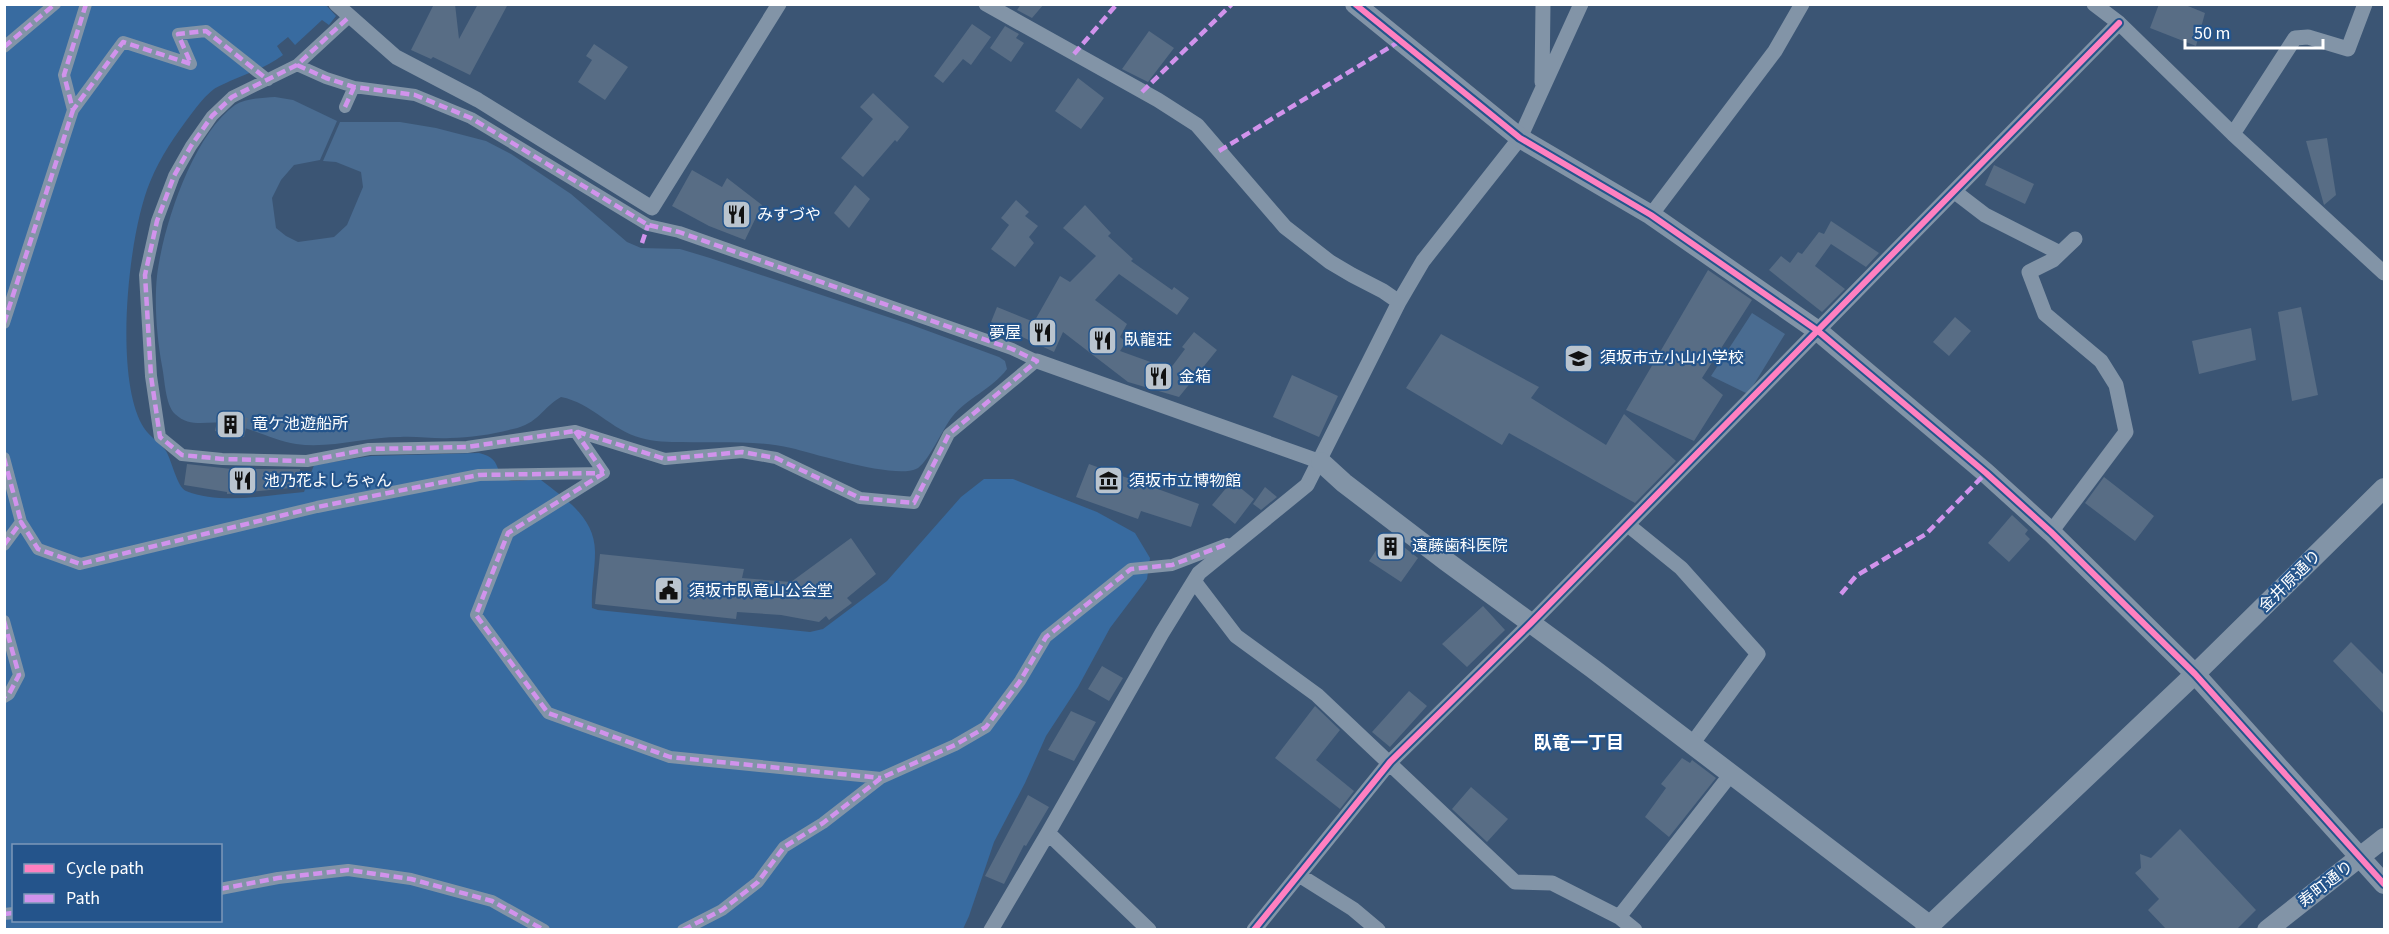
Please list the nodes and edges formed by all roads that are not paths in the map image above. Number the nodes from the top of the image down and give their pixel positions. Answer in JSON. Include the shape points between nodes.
{"nodes":[{"id":1,"x":55,"y":4,"type":"edge"},
{"id":2,"x":86,"y":4,"type":"edge"},
{"id":3,"x":336,"y":4,"type":"edge"},
{"id":4,"x":779,"y":4,"type":"edge"},
{"id":5,"x":986,"y":4,"type":"edge"},
{"id":6,"x":1355,"y":4,"type":"edge"},
{"id":7,"x":1543,"y":4,"type":"edge"},
{"id":8,"x":1581,"y":4,"type":"edge"},
{"id":9,"x":1802,"y":4,"type":"edge"},
{"id":10,"x":2094,"y":4,"type":"edge"},
{"id":11,"x":2365,"y":4,"type":"edge"},
{"id":12,"x":349,"y":17,"type":"junction"},
{"id":13,"x":2119,"y":23,"type":"junction"},
{"id":14,"x":4,"y":47,"type":"edge"},
{"id":15,"x":297,"y":65,"type":"junction"},
{"id":16,"x":268,"y":80,"type":"junction"},
{"id":17,"x":354,"y":87,"type":"junction"},
{"id":18,"x":1542,"y":90,"type":"junction"},
{"id":19,"x":345,"y":107,"type":"dead end"},
{"id":20,"x":73,"y":110,"type":"junction"},
{"id":21,"x":2233,"y":134,"type":"junction"},
{"id":22,"x":1520,"y":138,"type":"junction"},
{"id":23,"x":1954,"y":192,"type":"junction"},
{"id":24,"x":1650,"y":215,"type":"junction"},
{"id":25,"x":2075,"y":239,"type":"dead end"},
{"id":26,"x":2060,"y":253,"type":"junction"},
{"id":27,"x":2385,"y":273,"type":"edge"},
{"id":28,"x":1399,"y":302,"type":"junction"},
{"id":29,"x":4,"y":323,"type":"edge"},
{"id":30,"x":1818,"y":331,"type":"junction"},
{"id":31,"x":1037,"y":361,"type":"junction"},
{"id":32,"x":575,"y":431,"type":"junction"},
{"id":33,"x":4,"y":458,"type":"edge"},
{"id":34,"x":1321,"y":462,"type":"junction"},
{"id":35,"x":604,"y":473,"type":"junction"},
{"id":36,"x":2385,"y":488,"type":"edge"},
{"id":37,"x":21,"y":522,"type":"junction"},
{"id":38,"x":1628,"y":525,"type":"junction"},
{"id":39,"x":2051,"y":532,"type":"junction"},
{"id":40,"x":1227,"y":544,"type":"dead end"},
{"id":41,"x":4,"y":545,"type":"edge"},
{"id":42,"x":1194,"y":581,"type":"junction"},
{"id":43,"x":4,"y":621,"type":"edge"},
{"id":44,"x":1531,"y":623,"type":"junction"},
{"id":45,"x":2196,"y":674,"type":"junction"},
{"id":46,"x":4,"y":697,"type":"edge"},
{"id":47,"x":1692,"y":744,"type":"junction"},
{"id":48,"x":1390,"y":762,"type":"junction"},
{"id":49,"x":1731,"y":774,"type":"junction"},
{"id":50,"x":881,"y":778,"type":"junction"},
{"id":51,"x":1048,"y":833,"type":"junction"},
{"id":52,"x":2385,"y":838,"type":"edge"},
{"id":53,"x":2360,"y":857,"type":"junction"},
{"id":54,"x":1299,"y":875,"type":"junction"},
{"id":55,"x":2385,"y":884,"type":"edge"},
{"id":56,"x":222,"y":889,"type":"edge"},
{"id":57,"x":1619,"y":917,"type":"junction"},
{"id":58,"x":1928,"y":928,"type":"edge"},
{"id":59,"x":543,"y":930,"type":"edge"},
{"id":60,"x":683,"y":930,"type":"edge"},
{"id":61,"x":991,"y":930,"type":"edge"},
{"id":62,"x":1149,"y":930,"type":"edge"},
{"id":63,"x":1254,"y":930,"type":"edge"},
{"id":64,"x":1378,"y":930,"type":"edge"},
{"id":65,"x":1635,"y":930,"type":"edge"},
{"id":66,"x":2267,"y":930,"type":"edge"}],
"edges":[{"from":1,"to":14,"type":"street"},
{"from":2,"to":20,"type":"street","via":[[63,75]]},
{"from":3,"to":12,"type":"street"},
{"from":4,"to":12,"type":"street","via":[[652,208],[478,100],[396,57]]},
{"from":5,"to":28,"type":"street","via":[[1197,125],[1285,227],[1330,262]]},
{"from":6,"to":22,"type":"street"},
{"from":7,"to":18,"type":"street"},
{"from":8,"to":18,"type":"street"},
{"from":9,"to":24,"type":"street","via":[[1774,51]]},
{"from":10,"to":13,"type":"street"},
{"from":11,"to":21,"type":"street","via":[[2348,49],[2308,37],[2295,38]]},
{"from":12,"to":15,"type":"street"},
{"from":13,"to":21,"type":"street"},
{"from":13,"to":23,"type":"street"},
{"from":15,"to":16,"type":"street"},
{"from":15,"to":17,"type":"street"},
{"from":16,"to":20,"type":"street","via":[[206,32],[178,34],[191,64],[123,42]]},
{"from":16,"to":32,"type":"street","via":[[232,97],[212,116],[174,176],[157,221],[145,276],[159,437],[182,455],[307,461],[369,449],[467,447]]},
{"from":17,"to":19,"type":"street"},
{"from":17,"to":31,"type":"street","via":[[415,95],[471,118],[648,225],[679,232]]},
{"from":18,"to":22,"type":"street"},
{"from":20,"to":29,"type":"street"},
{"from":21,"to":27,"type":"street"},
{"from":22,"to":24,"type":"street"},
{"from":22,"to":28,"type":"street","via":[[1423,261]]},
{"from":23,"to":26,"type":"street","via":[[1985,215]]},
{"from":23,"to":30,"type":"street"},
{"from":24,"to":30,"type":"street"},
{"from":25,"to":26,"type":"street"},
{"from":26,"to":39,"type":"street","via":[[2053,261],[2029,272],[2045,314],[2101,361],[2116,385],[2126,432]]},
{"from":28,"to":34,"type":"street"},
{"from":30,"to":38,"type":"street"},
{"from":30,"to":39,"type":"street"},
{"from":31,"to":32,"type":"street","via":[[949,434],[914,503],[860,498],[776,458],[742,452],[665,459]]},
{"from":31,"to":34,"type":"street"},
{"from":32,"to":35,"type":"street"},
{"from":33,"to":37,"type":"street"},
{"from":34,"to":42,"type":"street","via":[[1307,485],[1214,560]]},
{"from":34,"to":44,"type":"street"},
{"from":35,"to":37,"type":"street","via":[[479,475],[317,507],[80,564],[38,549]]},
{"from":35,"to":50,"type":"street","via":[[508,533],[476,615],[548,713],[670,757]]},
{"from":36,"to":45,"type":"street","name":"金井原通り"},
{"from":37,"to":41,"type":"street"},
{"from":38,"to":44,"type":"street"},
{"from":38,"to":47,"type":"street","via":[[1681,568],[1758,654]]},
{"from":39,"to":45,"type":"street"},
{"from":40,"to":50,"type":"street","via":[[1172,566],[1131,569],[1046,637],[986,727]]},
{"from":42,"to":48,"type":"street","via":[[1236,636],[1317,695]]},
{"from":42,"to":51,"type":"street"},
{"from":43,"to":46,"type":"street","via":[[19,675]]},
{"from":44,"to":47,"type":"street"},
{"from":44,"to":48,"type":"street"},
{"from":45,"to":53,"type":"street"},
{"from":45,"to":58,"type":"street","name":"金井原通り"},
{"from":47,"to":49,"type":"street"},
{"from":48,"to":54,"type":"street"},
{"from":48,"to":57,"type":"street","via":[[1515,882],[1552,883]]},
{"from":49,"to":57,"type":"street"},
{"from":49,"to":58,"type":"street"},
{"from":50,"to":60,"type":"street","via":[[784,848],[758,882],[722,910]]},
{"from":51,"to":61,"type":"street"},
{"from":51,"to":62,"type":"street"},
{"from":52,"to":53,"type":"street","name":"寿町通り"},
{"from":53,"to":55,"type":"street"},
{"from":53,"to":66,"type":"street","name":"寿町通り"},
{"from":54,"to":63,"type":"street"},
{"from":54,"to":64,"type":"street"},
{"from":56,"to":59,"type":"street","via":[[348,870],[411,879],[492,901]]},
{"from":57,"to":65,"type":"street"}]}
